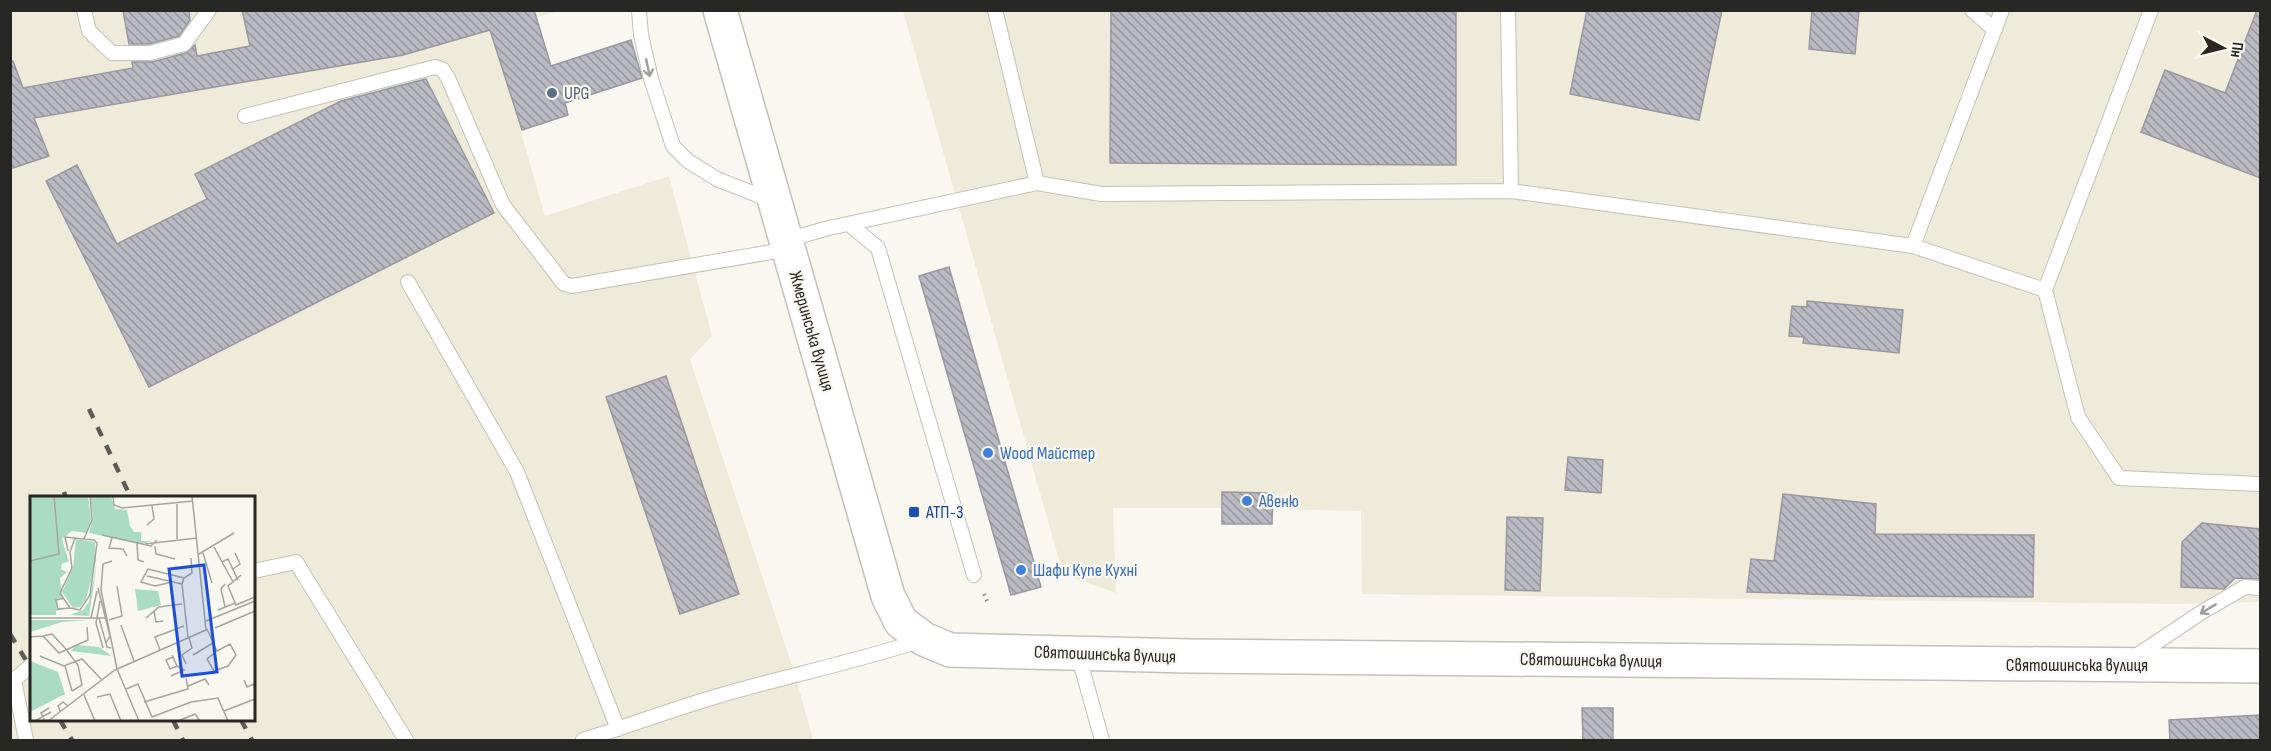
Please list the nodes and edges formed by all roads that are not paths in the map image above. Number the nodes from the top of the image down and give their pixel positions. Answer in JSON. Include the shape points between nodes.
{"nodes":[{"id":1,"x":84,"y":10,"type":"edge"},
{"id":2,"x":209,"y":10,"type":"edge"},
{"id":3,"x":639,"y":10,"type":"edge"},
{"id":4,"x":720,"y":10,"type":"edge"},
{"id":5,"x":995,"y":10,"type":"edge"},
{"id":6,"x":1508,"y":10,"type":"edge"},
{"id":7,"x":1972,"y":10,"type":"edge"},
{"id":8,"x":2002,"y":10,"type":"edge"},
{"id":9,"x":2151,"y":10,"type":"edge"},
{"id":10,"x":1995,"y":30,"type":"junction"},
{"id":11,"x":245,"y":116,"type":"dead end"},
{"id":12,"x":1037,"y":183,"type":"junction"},
{"id":13,"x":1511,"y":191,"type":"junction"},
{"id":14,"x":775,"y":202,"type":"junction"},
{"id":15,"x":849,"y":224,"type":"junction"},
{"id":16,"x":787,"y":244,"type":"junction"},
{"id":17,"x":1913,"y":246,"type":"junction"},
{"id":18,"x":408,"y":282,"type":"dead end"},
{"id":19,"x":2044,"y":290,"type":"junction"},
{"id":20,"x":2260,"y":484,"type":"edge"},
{"id":21,"x":255,"y":571,"type":"edge"},
{"id":22,"x":974,"y":574,"type":"dead end"},
{"id":23,"x":2260,"y":588,"type":"edge"},
{"id":24,"x":924,"y":639,"type":"junction"},
{"id":25,"x":1078,"y":654,"type":"junction"},
{"id":26,"x":2123,"y":665,"type":"junction"},
{"id":27,"x":2260,"y":666,"type":"edge"},
{"id":28,"x":30,"y":667,"type":"edge"},
{"id":29,"x":618,"y":729,"type":"junction"},
{"id":30,"x":26,"y":741,"type":"edge"},
{"id":31,"x":406,"y":741,"type":"edge"},
{"id":32,"x":583,"y":741,"type":"edge"},
{"id":33,"x":1102,"y":741,"type":"edge"}],
"edges":[{"from":1,"to":2,"type":"lane","via":[[89,31],[112,53],[150,53],[184,44]]},
{"from":3,"to":14,"type":"lane","one_way":true,"via":[[651,79],[673,146],[688,161],[717,178]]},
{"from":4,"to":14,"type":"main road","name":"Жмеринська вулиця"},
{"from":5,"to":12,"type":"lane"},
{"from":6,"to":13,"type":"lane"},
{"from":7,"to":10,"type":"lane"},
{"from":8,"to":10,"type":"lane"},
{"from":9,"to":19,"type":"lane"},
{"from":10,"to":17,"type":"lane"},
{"from":11,"to":16,"type":"lane","via":[[435,67],[448,78],[502,205],[564,284],[572,286]]},
{"from":12,"to":13,"type":"lane","via":[[1101,194]]},
{"from":12,"to":15,"type":"lane"},
{"from":13,"to":17,"type":"lane"},
{"from":14,"to":16,"type":"main road","name":"Жмеринська вулиця"},
{"from":15,"to":16,"type":"lane"},
{"from":15,"to":22,"type":"lane","via":[[878,248]]},
{"from":16,"to":24,"type":"main road","name":"Жмеринська вулиця","via":[[888,596],[901,622]]},
{"from":17,"to":19,"type":"lane"},
{"from":18,"to":29,"type":"lane","via":[[517,472]]},
{"from":19,"to":20,"type":"lane","via":[[2078,417],[2119,478]]},
{"from":21,"to":31,"type":"lane","via":[[296,562]]},
{"from":23,"to":26,"type":"lane","one_way":true,"via":[[2245,587]]},
{"from":24,"to":25,"type":"main road","name":"Святошинська вулиця","via":[[950,650]]},
{"from":24,"to":29,"type":"lane","via":[[870,657],[716,696]]},
{"from":25,"to":26,"type":"main road","name":"Святошинська вулиця"},
{"from":25,"to":33,"type":"lane"},
{"from":26,"to":27,"type":"main road","name":"Святошинська вулиця"},
{"from":28,"to":30,"type":"lane","via":[[14,680]]},
{"from":29,"to":32,"type":"lane"}]}
